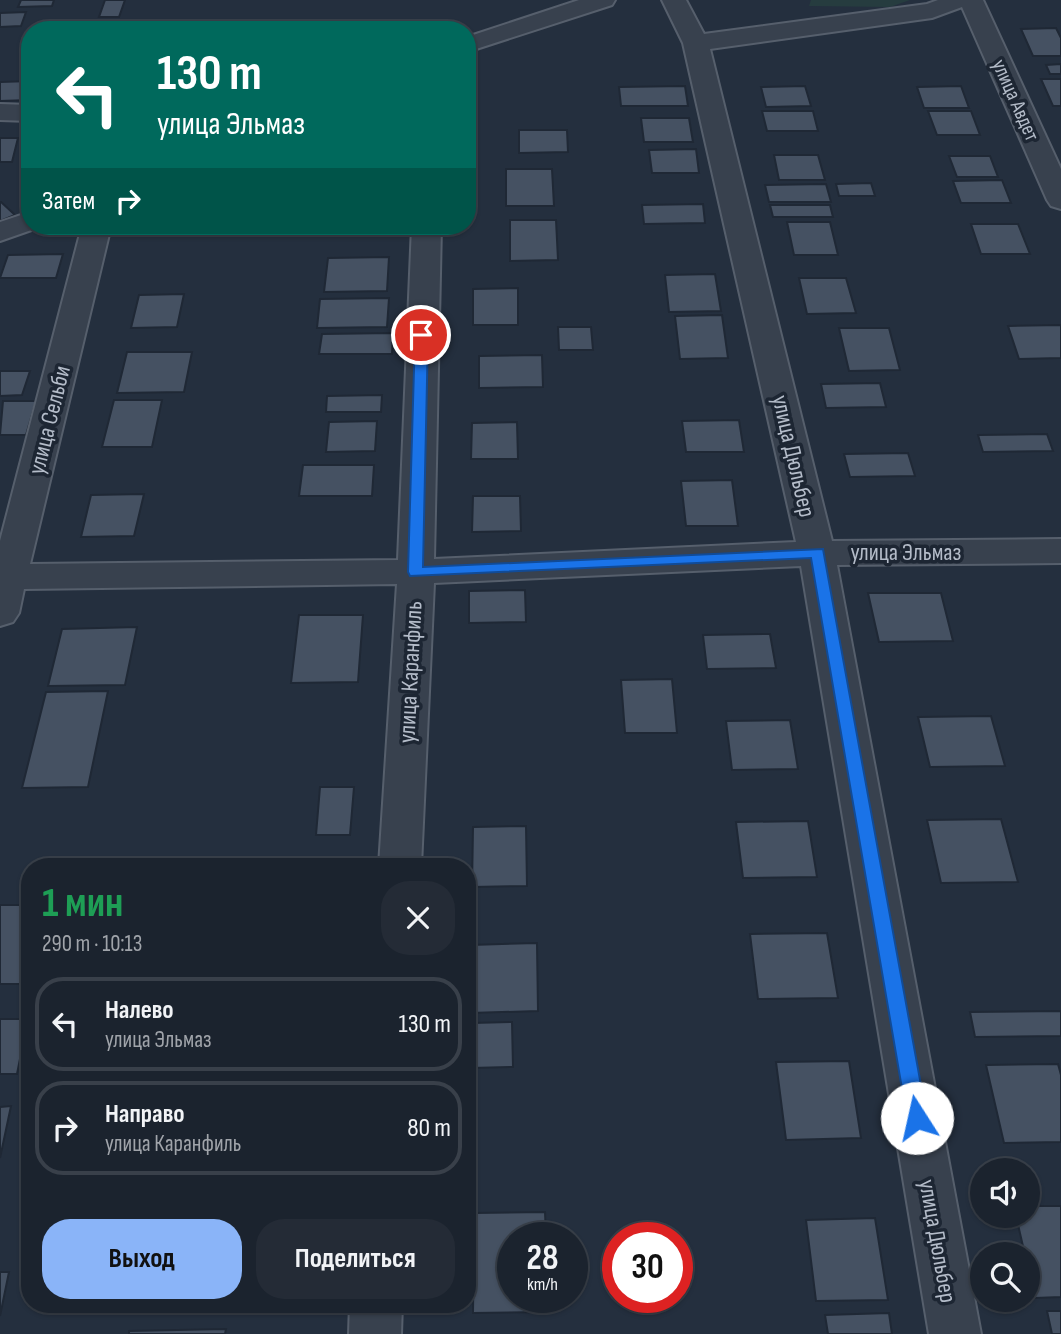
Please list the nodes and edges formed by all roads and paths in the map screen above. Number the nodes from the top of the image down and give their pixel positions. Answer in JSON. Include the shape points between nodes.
{"nodes":[{"id":1,"x":603,"y":0,"type":"edge"},
{"id":2,"x":674,"y":0,"type":"edge"},
{"id":3,"x":959,"y":0,"type":"edge"},
{"id":4,"x":971,"y":0,"type":"edge"},
{"id":5,"x":476,"y":42,"type":"edge"},
{"id":6,"x":696,"y":43,"type":"junction"},
{"id":7,"x":0,"y":113,"type":"edge"},
{"id":8,"x":21,"y":113,"type":"edge"},
{"id":9,"x":1061,"y":200,"type":"edge"},
{"id":10,"x":21,"y":224,"type":"edge"},
{"id":11,"x":0,"y":232,"type":"edge"},
{"id":12,"x":94,"y":235,"type":"edge"},
{"id":13,"x":426,"y":235,"type":"edge"},
{"id":14,"x":1061,"y":551,"type":"edge"},
{"id":15,"x":817,"y":553,"type":"junction"},
{"id":16,"x":416,"y":572,"type":"junction"},
{"id":17,"x":10,"y":577,"type":"junction"},
{"id":18,"x":0,"y":613,"type":"edge"},
{"id":19,"x":400,"y":858,"type":"edge"},
{"id":20,"x":376,"y":1313,"type":"edge"},
{"id":21,"x":375,"y":1334,"type":"edge"},
{"id":22,"x":955,"y":1334,"type":"edge"}],
"edges":[{"from":1,"to":5,"type":"street"},
{"from":2,"to":6,"type":"street","name":"улица Дюльбер"},
{"from":3,"to":6,"type":"street","via":[[932,12]]},
{"from":4,"to":9,"type":"street","name":"улица Авдет"},
{"from":6,"to":15,"type":"street","name":"улица Дюльбер"},
{"from":7,"to":8,"type":"street"},
{"from":10,"to":11,"type":"street"},
{"from":12,"to":17,"type":"street","name":"улица Сельби"},
{"from":13,"to":16,"type":"street","name":"улица Каранфиль"},
{"from":14,"to":15,"type":"street","name":"улица Эльмаз"},
{"from":15,"to":16,"type":"street","name":"улица Эльмаз"},
{"from":15,"to":22,"type":"street","name":"улица Дюльбер"},
{"from":16,"to":17,"type":"street","name":"улица Эльмаз"},
{"from":16,"to":19,"type":"street","name":"улица Каранфиль"},
{"from":17,"to":18,"type":"street","name":"улица Сельби"},
{"from":20,"to":21,"type":"street"}]}
